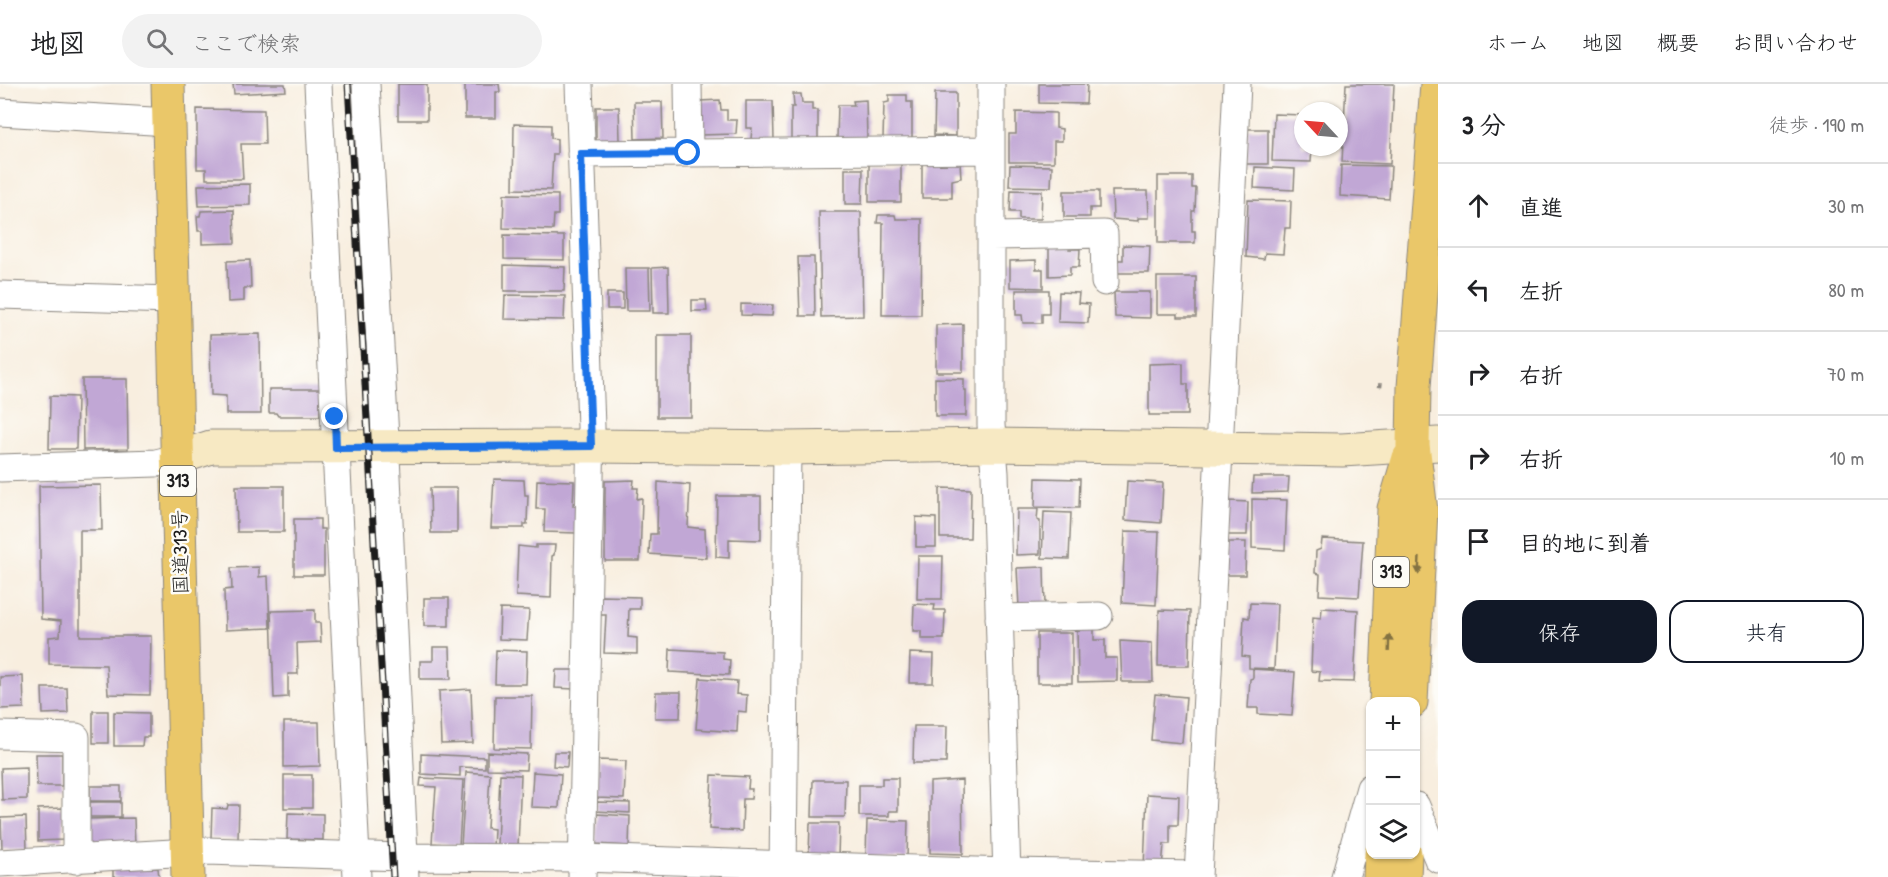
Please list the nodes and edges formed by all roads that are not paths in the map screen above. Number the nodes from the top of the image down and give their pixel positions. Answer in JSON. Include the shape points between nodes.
{"nodes":[{"id":1,"x":168,"y":84,"type":"edge"},
{"id":2,"x":318,"y":84,"type":"edge"},
{"id":3,"x":366,"y":84,"type":"edge"},
{"id":4,"x":579,"y":84,"type":"edge"},
{"id":5,"x":687,"y":84,"type":"edge"},
{"id":6,"x":991,"y":84,"type":"edge"},
{"id":7,"x":1237,"y":84,"type":"edge"},
{"id":8,"x":1437,"y":84,"type":"edge"},
{"id":9,"x":0,"y":112,"type":"edge"},
{"id":10,"x":169,"y":122,"type":"junction"},
{"id":11,"x":990,"y":150,"type":"junction"},
{"id":12,"x":688,"y":153,"type":"junction"},
{"id":13,"x":581,"y":154,"type":"junction"},
{"id":14,"x":991,"y":236,"type":"junction"},
{"id":15,"x":1105,"y":282,"type":"dead end"},
{"id":16,"x":0,"y":295,"type":"edge"},
{"id":17,"x":173,"y":300,"type":"junction"},
{"id":18,"x":1426,"y":444,"type":"edge"},
{"id":19,"x":993,"y":445,"type":"junction"},
{"id":20,"x":385,"y":446,"type":"junction"},
{"id":21,"x":591,"y":446,"type":"junction"},
{"id":22,"x":336,"y":448,"type":"junction"},
{"id":23,"x":787,"y":448,"type":"junction"},
{"id":24,"x":1220,"y":448,"type":"junction"},
{"id":25,"x":177,"y":458,"type":"junction"},
{"id":26,"x":0,"y":468,"type":"edge"},
{"id":27,"x":1100,"y":616,"type":"dead end"},
{"id":28,"x":999,"y":618,"type":"junction"},
{"id":29,"x":1386,"y":697,"type":"edge"},
{"id":30,"x":1411,"y":697,"type":"edge"},
{"id":31,"x":0,"y":735,"type":"edge"},
{"id":32,"x":1366,"y":805,"type":"edge"},
{"id":33,"x":1420,"y":816,"type":"edge"},
{"id":34,"x":1381,"y":859,"type":"edge"},
{"id":35,"x":1405,"y":859,"type":"edge"},
{"id":36,"x":1438,"y":859,"type":"edge"},
{"id":37,"x":0,"y":864,"type":"edge"},
{"id":38,"x":188,"y":865,"type":"edge"},
{"id":39,"x":60,"y":866,"type":"edge"},
{"id":40,"x":356,"y":866,"type":"edge"},
{"id":41,"x":404,"y":867,"type":"edge"},
{"id":42,"x":582,"y":868,"type":"edge"},
{"id":43,"x":783,"y":871,"type":"edge"},
{"id":44,"x":1007,"y":875,"type":"edge"},
{"id":45,"x":1198,"y":876,"type":"edge"},
{"id":46,"x":1345,"y":877,"type":"edge"},
{"id":47,"x":1380,"y":877,"type":"edge"},
{"id":48,"x":1404,"y":877,"type":"edge"}],
"edges":[{"from":1,"to":10,"type":"highway","name":"国道313号","number":"313"},
{"from":2,"to":22,"type":"street"},
{"from":3,"to":20,"type":"street"},
{"from":4,"to":13,"type":"street"},
{"from":5,"to":12,"type":"street"},
{"from":6,"to":11,"type":"street"},
{"from":7,"to":24,"type":"street"},
{"from":8,"to":18,"type":"highway","number":"313","via":[[1414,387]]},
{"from":9,"to":10,"type":"street"},
{"from":10,"to":17,"type":"highway","name":"国道313号","number":"313"},
{"from":11,"to":12,"type":"street"},
{"from":11,"to":14,"type":"street"},
{"from":12,"to":13,"type":"street"},
{"from":13,"to":21,"type":"street"},
{"from":14,"to":15,"type":"street","via":[[1104,234]]},
{"from":14,"to":19,"type":"street"},
{"from":16,"to":17,"type":"street"},
{"from":17,"to":25,"type":"highway","name":"国道313号","number":"313"},
{"from":18,"to":24,"type":"street","via":[[1342,450]]},
{"from":29,"to":18,"type":"highway","number":"313","one_way":true,"via":[[1394,508]]},
{"from":18,"to":30,"type":"highway","number":"313","one_way":true},
{"from":19,"to":23,"type":"street"},
{"from":19,"to":24,"type":"street"},
{"from":19,"to":28,"type":"street"},
{"from":20,"to":21,"type":"street"},
{"from":20,"to":22,"type":"street"},
{"from":20,"to":41,"type":"street"},
{"from":21,"to":23,"type":"street"},
{"from":21,"to":42,"type":"street"},
{"from":22,"to":25,"type":"street","via":[[211,447]]},
{"from":22,"to":40,"type":"street"},
{"from":23,"to":43,"type":"street"},
{"from":24,"to":45,"type":"street"},
{"from":25,"to":26,"type":"street","via":[[156,463]]},
{"from":25,"to":38,"type":"highway","name":"国道313号","number":"313"},
{"from":27,"to":28,"type":"street"},
{"from":28,"to":44,"type":"street"},
{"from":31,"to":39,"type":"street","via":[[76,737]]},
{"from":32,"to":46,"type":"street"},
{"from":33,"to":36,"type":"street"},
{"from":34,"to":47,"type":"highway"},
{"from":35,"to":48,"type":"highway"},
{"from":37,"to":39,"type":"street"},
{"from":38,"to":39,"type":"street"},
{"from":38,"to":40,"type":"street","via":[[207,851]]},
{"from":40,"to":41,"type":"street"},
{"from":41,"to":42,"type":"street"},
{"from":42,"to":43,"type":"street"},
{"from":43,"to":44,"type":"street"},
{"from":44,"to":45,"type":"street"}]}
